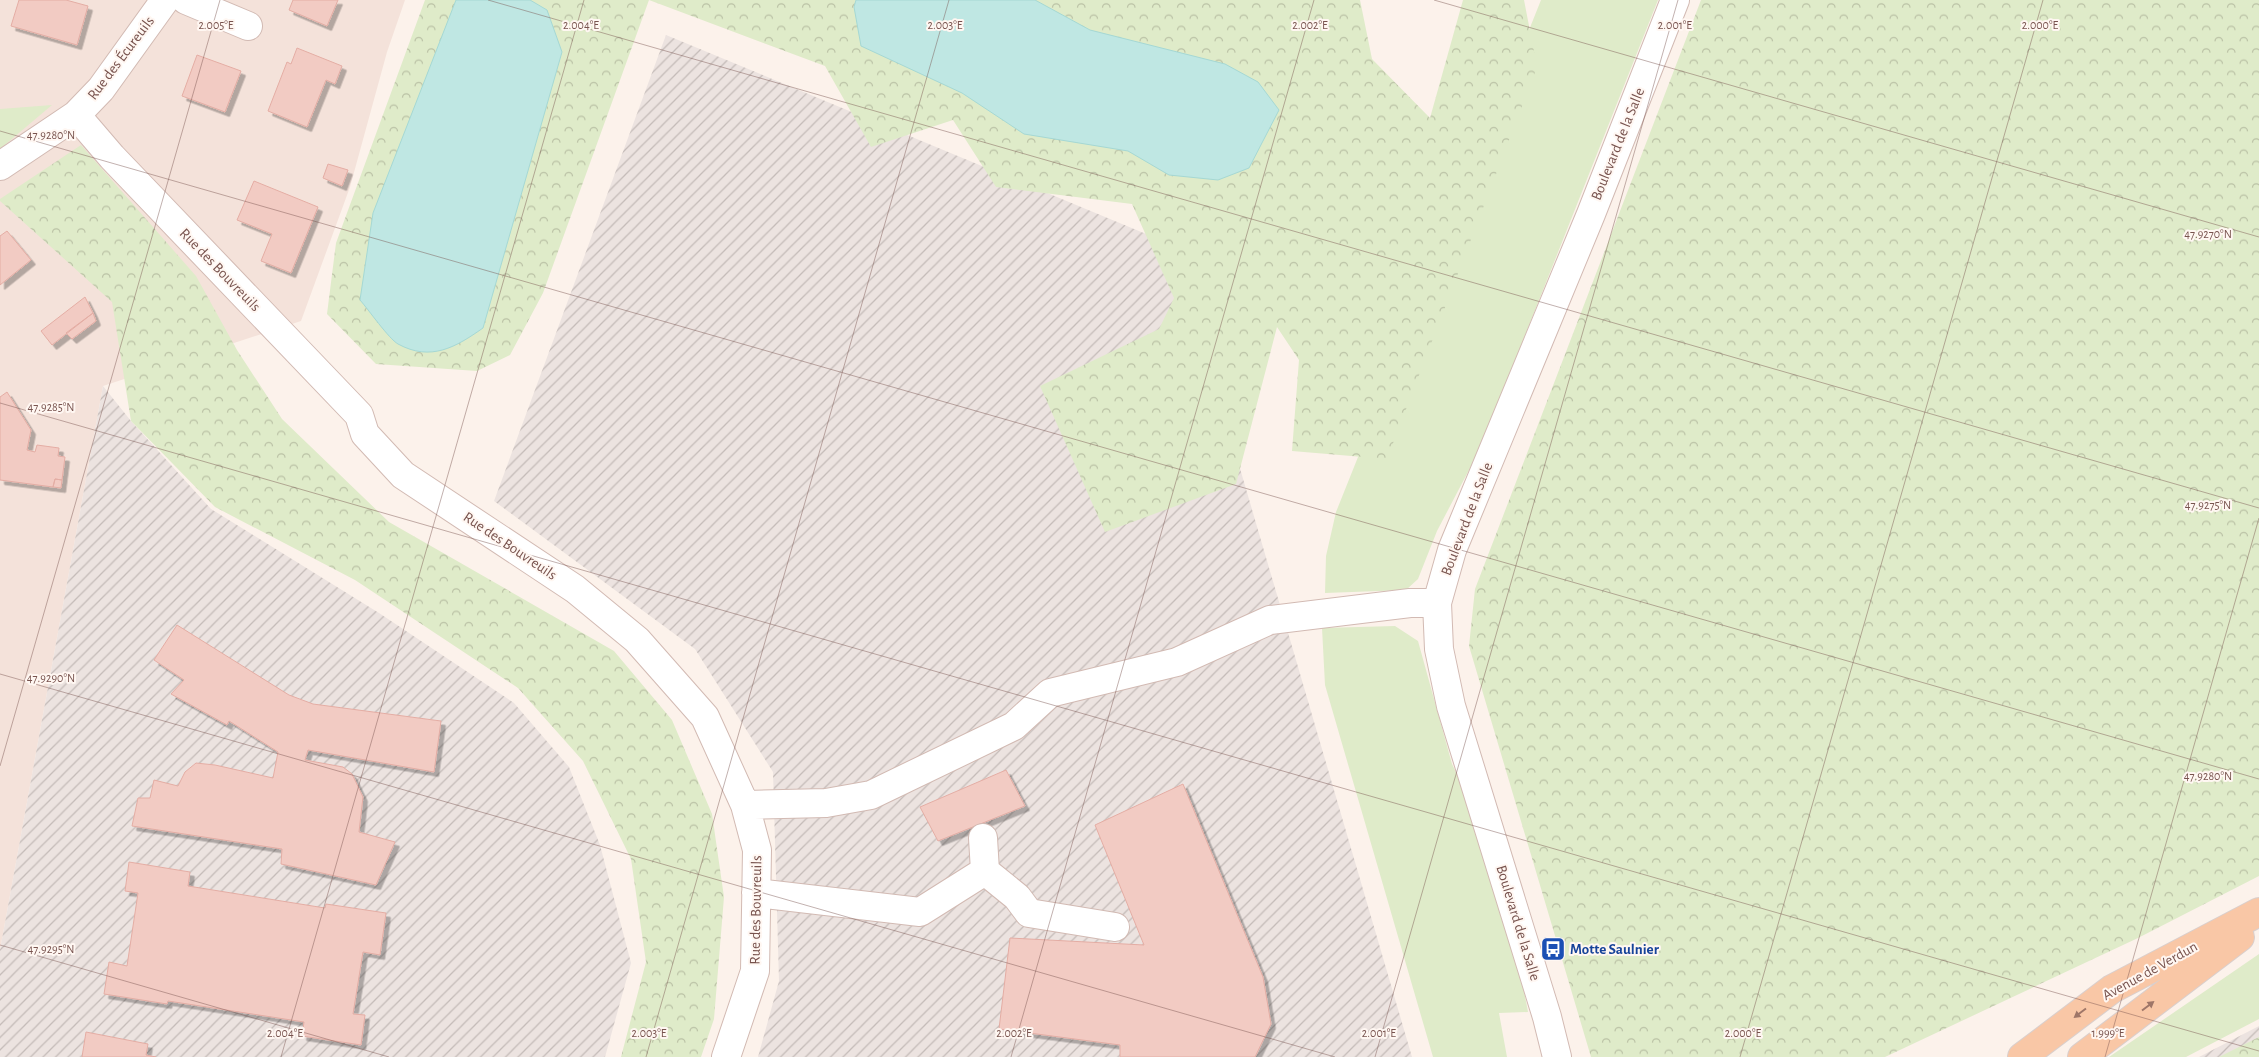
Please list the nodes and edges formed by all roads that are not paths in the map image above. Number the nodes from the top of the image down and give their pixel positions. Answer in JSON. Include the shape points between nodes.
{"nodes":[{"id":1,"x":165,"y":0,"type":"edge"},
{"id":2,"x":186,"y":0,"type":"edge"},
{"id":3,"x":1675,"y":0,"type":"edge"},
{"id":4,"x":248,"y":26,"type":"dead end"},
{"id":5,"x":76,"y":115,"type":"junction"},
{"id":6,"x":0,"y":166,"type":"edge"},
{"id":7,"x":1438,"y":603,"type":"junction"},
{"id":8,"x":745,"y":805,"type":"junction"},
{"id":9,"x":983,"y":838,"type":"dead end"},
{"id":10,"x":985,"y":871,"type":"junction"},
{"id":11,"x":756,"y":893,"type":"junction"},
{"id":12,"x":2259,"y":912,"type":"edge"},
{"id":13,"x":2259,"y":922,"type":"edge"},
{"id":14,"x":1115,"y":926,"type":"dead end"},
{"id":15,"x":726,"y":1057,"type":"edge"},
{"id":16,"x":1557,"y":1057,"type":"edge"},
{"id":17,"x":2022,"y":1057,"type":"edge"},
{"id":18,"x":2082,"y":1057,"type":"edge"}],
"edges":[{"from":1,"to":5,"type":"street","name":"Rue des Écureuils","via":[[101,89]]},
{"from":2,"to":4,"type":"street"},
{"from":3,"to":7,"type":"street","name":"Boulevard de la Salle","via":[[1591,214],[1452,550]]},
{"from":5,"to":6,"type":"street","name":"Rue des Écureuils"},
{"from":5,"to":8,"type":"street","name":"Rue des Bouvreuils","via":[[112,157],[359,415],[365,434],[403,475],[575,589],[637,640],[705,717]]},
{"from":7,"to":8,"type":"street","via":[[1410,603],[1270,620],[1177,662],[1050,693],[1014,726],[871,795],[826,803]]},
{"from":7,"to":16,"type":"street","name":"Boulevard de la Salle","via":[[1439,649],[1451,706]]},
{"from":8,"to":11,"type":"street","name":"Rue des Bouvreuils","via":[[757,850]]},
{"from":9,"to":10,"type":"street"},
{"from":10,"to":11,"type":"street","via":[[920,912]]},
{"from":10,"to":14,"type":"street","via":[[1017,897],[1029,913]]},
{"from":11,"to":15,"type":"street","name":"Rue des Bouvreuils","via":[[756,971]]},
{"from":12,"to":17,"type":"main road","name":"Avenue de Verdun","one_way":true,"via":[[2112,990]]},
{"from":18,"to":13,"type":"main road","name":"Avenue de Verdun","one_way":true}]}
